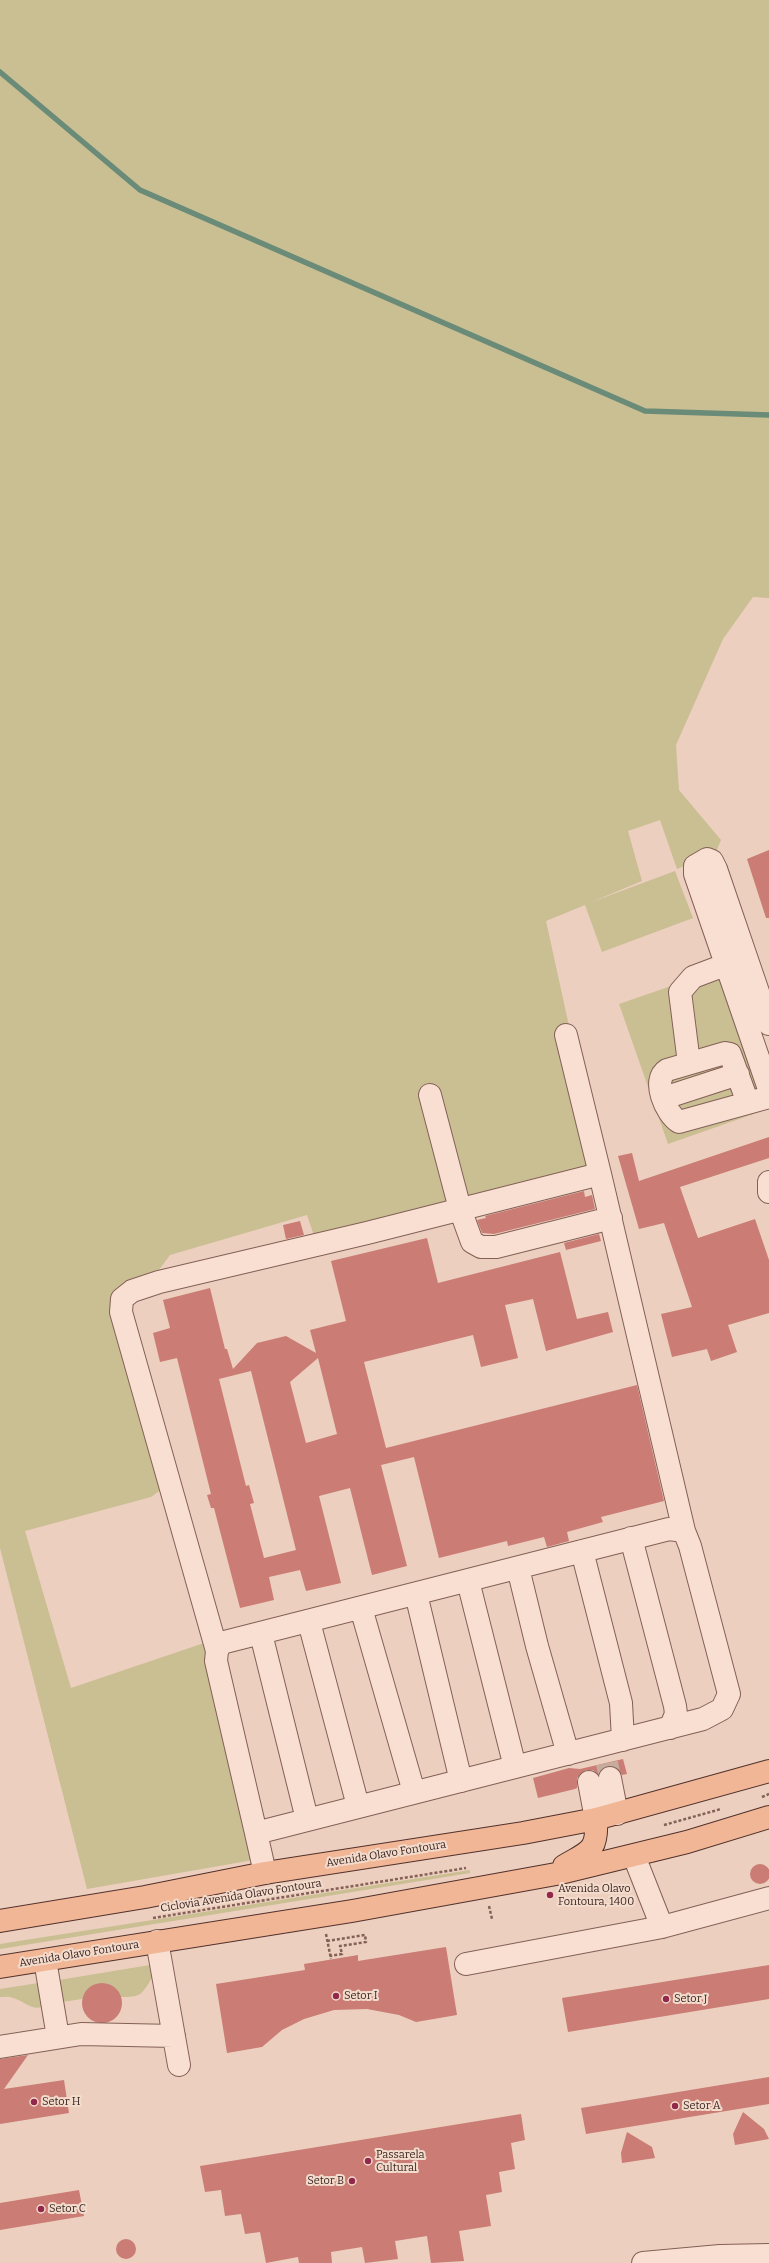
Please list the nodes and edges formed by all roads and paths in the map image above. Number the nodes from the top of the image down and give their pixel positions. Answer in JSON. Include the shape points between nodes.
{"nodes":[{"id":1,"x":737,"y":960,"type":"junction"},
{"id":2,"x":769,"y":1024,"type":"edge"},
{"id":3,"x":566,"y":1034,"type":"dead end"},
{"id":4,"x":689,"y":1063,"type":"junction"},
{"id":5,"x":738,"y":1074,"type":"junction"},
{"id":6,"x":769,"y":1089,"type":"edge"},
{"id":7,"x":430,"y":1094,"type":"dead end"},
{"id":8,"x":769,"y":1097,"type":"edge"},
{"id":9,"x":664,"y":1098,"type":"junction"},
{"id":10,"x":748,"y":1103,"type":"junction"},
{"id":11,"x":600,"y":1174,"type":"junction"},
{"id":12,"x":769,"y":1182,"type":"edge"},
{"id":13,"x":769,"y":1192,"type":"edge"},
{"id":14,"x":460,"y":1209,"type":"junction"},
{"id":15,"x":611,"y":1218,"type":"junction"},
{"id":16,"x":684,"y":1531,"type":"junction"},
{"id":17,"x":631,"y":1538,"type":"junction"},
{"id":18,"x":582,"y":1551,"type":"junction"},
{"id":19,"x":518,"y":1568,"type":"junction"},
{"id":20,"x":468,"y":1581,"type":"junction"},
{"id":21,"x":416,"y":1594,"type":"junction"},
{"id":22,"x":362,"y":1608,"type":"junction"},
{"id":23,"x":309,"y":1622,"type":"junction"},
{"id":24,"x":261,"y":1634,"type":"junction"},
{"id":25,"x":217,"y":1651,"type":"junction"},
{"id":26,"x":670,"y":1728,"type":"junction"},
{"id":27,"x":596,"y":1760,"type":"junction"},
{"id":28,"x":515,"y":1767,"type":"junction"},
{"id":29,"x":769,"y":1771,"type":"edge"},
{"id":30,"x":461,"y":1781,"type":"junction"},
{"id":31,"x":414,"y":1792,"type":"junction"},
{"id":32,"x":358,"y":1806,"type":"junction"},
{"id":33,"x":617,"y":1814,"type":"junction"},
{"id":34,"x":769,"y":1817,"type":"edge"},
{"id":35,"x":307,"y":1819,"type":"junction"},
{"id":36,"x":596,"y":1819,"type":"junction"},
{"id":37,"x":256,"y":1832,"type":"junction"},
{"id":38,"x":634,"y":1856,"type":"junction"},
{"id":39,"x":470,"y":1868,"type":"dead end"},
{"id":40,"x":265,"y":1873,"type":"junction"},
{"id":41,"x":556,"y":1874,"type":"junction"},
{"id":42,"x":769,"y":1898,"type":"edge"},
{"id":43,"x":489,"y":1906,"type":"dead end"},
{"id":44,"x":151,"y":1918,"type":"dead end"},
{"id":45,"x":492,"y":1919,"type":"dead end"},
{"id":46,"x":0,"y":1921,"type":"edge"},
{"id":47,"x":662,"y":1927,"type":"junction"},
{"id":48,"x":326,"y":1934,"type":"dead end"},
{"id":49,"x":157,"y":1941,"type":"junction"},
{"id":50,"x":327,"y":1941,"type":"junction"},
{"id":51,"x":330,"y":1956,"type":"junction"},
{"id":52,"x":331,"y":1959,"type":"dead end"},
{"id":53,"x":45,"y":1960,"type":"junction"},
{"id":54,"x":466,"y":1964,"type":"dead end"},
{"id":55,"x":0,"y":1967,"type":"edge"},
{"id":56,"x":174,"y":2036,"type":"junction"},
{"id":57,"x":58,"y":2037,"type":"junction"},
{"id":58,"x":0,"y":2047,"type":"edge"},
{"id":59,"x":179,"y":2065,"type":"dead end"},
{"id":60,"x":769,"y":2255,"type":"edge"},
{"id":61,"x":643,"y":2263,"type":"edge"}],
"edges":[{"from":1,"to":2,"type":"lane"},
{"from":1,"to":4,"type":"lane","via":[[693,977],[680,992]]},
{"from":1,"to":6,"type":"lane"},
{"from":3,"to":11,"type":"lane"},
{"from":4,"to":5,"type":"lane","via":[[725,1053],[730,1054]]},
{"from":4,"to":9,"type":"lane","via":[[661,1074],[658,1081]]},
{"from":5,"to":9,"type":"lane"},
{"from":5,"to":10,"type":"lane"},
{"from":7,"to":14,"type":"lane"},
{"from":8,"to":10,"type":"lane"},
{"from":9,"to":10,"type":"lane","via":[[668,1113],[679,1122]]},
{"from":11,"to":14,"type":"lane"},
{"from":11,"to":15,"type":"lane"},
{"from":12,"to":13,"type":"lane"},
{"from":14,"to":15,"type":"lane","via":[[472,1242],[481,1247],[496,1247]]},
{"from":14,"to":25,"type":"lane","via":[[158,1282],[132,1291],[122,1298],[121,1312]]},
{"from":15,"to":16,"type":"lane"},
{"from":16,"to":17,"type":"lane","via":[[668,1529]]},
{"from":16,"to":26,"type":"lane","via":[[729,1694],[722,1709],[703,1719]]},
{"from":17,"to":18,"type":"lane"},
{"from":17,"to":26,"type":"lane","via":[[675,1706],[676,1714]]},
{"from":18,"to":19,"type":"lane"},
{"from":18,"to":27,"type":"lane","via":[[621,1703]]},
{"from":19,"to":20,"type":"lane"},
{"from":19,"to":27,"type":"lane","via":[[537,1646]]},
{"from":20,"to":21,"type":"lane"},
{"from":20,"to":28,"type":"lane"},
{"from":21,"to":22,"type":"lane"},
{"from":21,"to":30,"type":"lane"},
{"from":22,"to":23,"type":"lane"},
{"from":22,"to":31,"type":"lane"},
{"from":23,"to":24,"type":"lane"},
{"from":23,"to":32,"type":"lane"},
{"from":24,"to":25,"type":"lane","via":[[221,1643]]},
{"from":24,"to":35,"type":"lane"},
{"from":25,"to":37,"type":"lane","via":[[216,1661]]},
{"from":26,"to":27,"type":"lane"},
{"from":27,"to":28,"type":"lane"},
{"from":27,"to":33,"type":"lane"},
{"from":27,"to":36,"type":"lane"},
{"from":28,"to":30,"type":"lane"},
{"from":29,"to":33,"type":"main road","name":"Avenida Olavo Fontoura"},
{"from":30,"to":31,"type":"lane"},
{"from":31,"to":32,"type":"lane"},
{"from":32,"to":35,"type":"lane"},
{"from":33,"to":36,"type":"main road","name":"Avenida Olavo Fontoura"},
{"from":34,"to":38,"type":"main road","name":"Avenida Olavo Fontoura"},
{"from":35,"to":37,"type":"lane"},
{"from":36,"to":40,"type":"main road","name":"Avenida Olavo Fontoura","via":[[523,1833]]},
{"from":36,"to":41,"type":"main road","via":[[596,1839],[592,1849]]},
{"from":37,"to":40,"type":"lane"},
{"from":38,"to":41,"type":"main road","name":"Avenida Olavo Fontoura"},
{"from":38,"to":47,"type":"lane"},
{"from":39,"to":44,"type":"path","name":"Ciclovia Avenida Olavo Fontoura"},
{"from":40,"to":46,"type":"main road","name":"Avenida Olavo Fontoura","via":[[145,1897]]},
{"from":41,"to":49,"type":"main road","name":"Avenida Olavo Fontoura","via":[[352,1911]]},
{"from":42,"to":47,"type":"lane"},
{"from":43,"to":45,"type":"path"},
{"from":47,"to":54,"type":"lane"},
{"from":48,"to":50,"type":"path"},
{"from":49,"to":53,"type":"main road","name":"Avenida Olavo Fontoura"},
{"from":49,"to":56,"type":"lane"},
{"from":50,"to":51,"type":"path"},
{"from":50,"to":51,"type":"path","via":[[365,1936],[366,1942],[340,1946],[342,1954]]},
{"from":51,"to":52,"type":"path"},
{"from":53,"to":55,"type":"main road","name":"Avenida Olavo Fontoura"},
{"from":53,"to":57,"type":"lane"},
{"from":56,"to":57,"type":"lane","via":[[106,2034]]},
{"from":56,"to":59,"type":"lane"},
{"from":57,"to":58,"type":"lane"},
{"from":60,"to":61,"type":"lane","via":[[720,2256]]}]}
